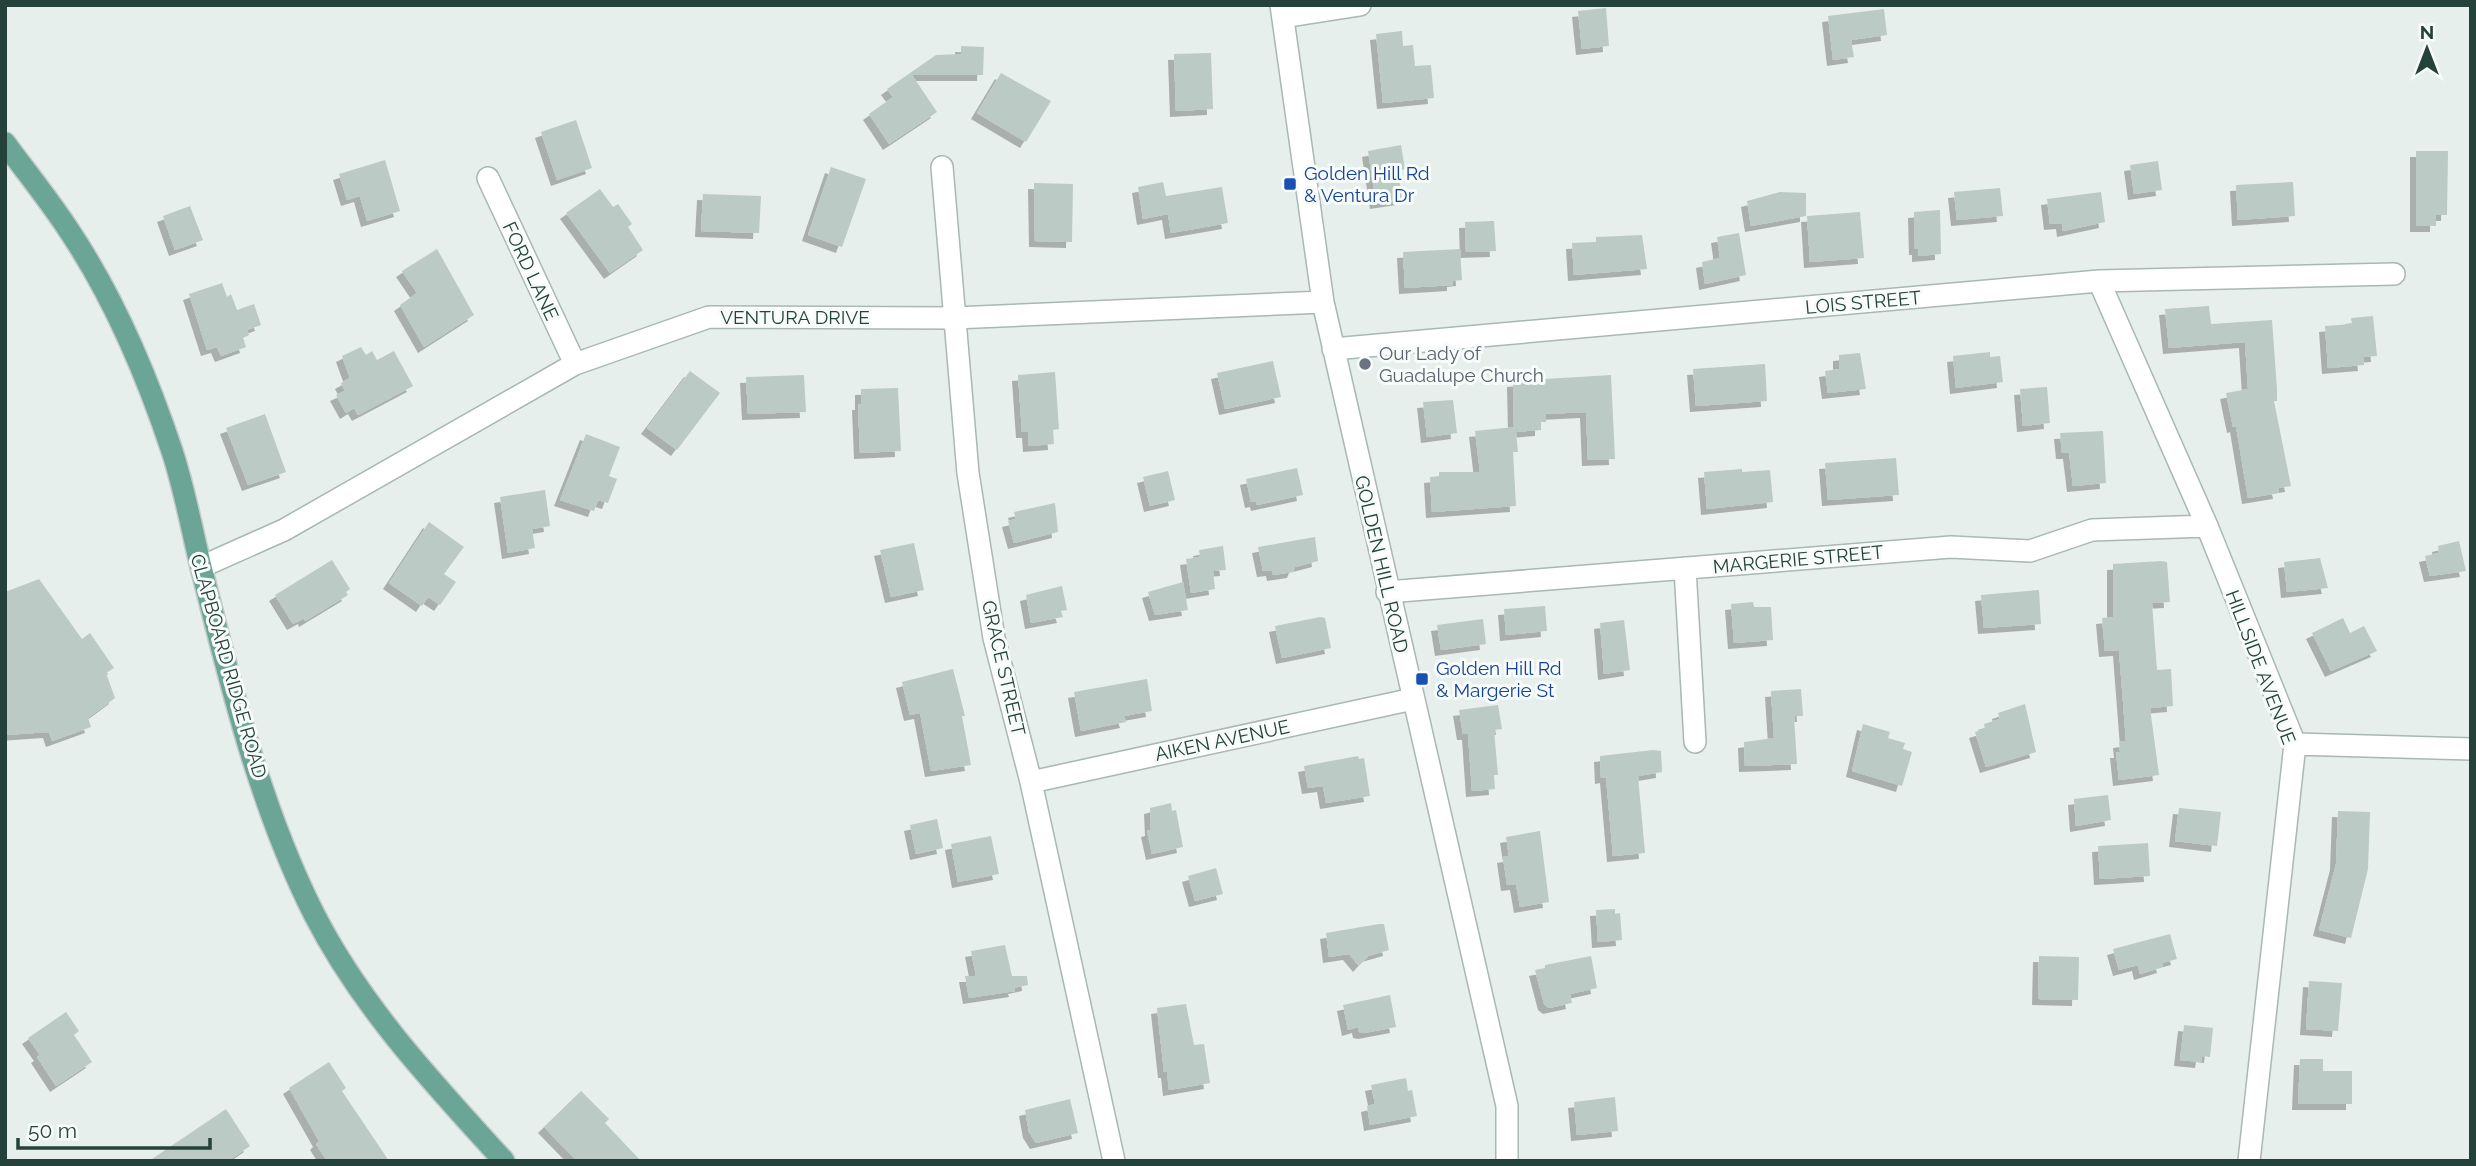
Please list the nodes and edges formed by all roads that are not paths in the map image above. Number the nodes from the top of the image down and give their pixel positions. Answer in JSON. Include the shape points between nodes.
{"nodes":[{"id":1,"x":1360,"y":5,"type":"edge"},
{"id":2,"x":1282,"y":11,"type":"edge"},
{"id":3,"x":5,"y":143,"type":"edge"},
{"id":4,"x":942,"y":167,"type":"dead end"},
{"id":5,"x":488,"y":178,"type":"dead end"},
{"id":6,"x":2394,"y":275,"type":"dead end"},
{"id":7,"x":2099,"y":281,"type":"junction"},
{"id":8,"x":1323,"y":302,"type":"junction"},
{"id":9,"x":954,"y":318,"type":"junction"},
{"id":10,"x":1333,"y":349,"type":"junction"},
{"id":11,"x":575,"y":364,"type":"junction"},
{"id":12,"x":2207,"y":526,"type":"junction"},
{"id":13,"x":201,"y":567,"type":"junction"},
{"id":14,"x":1685,"y":568,"type":"junction"},
{"id":15,"x":1387,"y":592,"type":"junction"},
{"id":16,"x":1413,"y":699,"type":"junction"},
{"id":17,"x":1695,"y":742,"type":"dead end"},
{"id":18,"x":2295,"y":744,"type":"junction"},
{"id":19,"x":2471,"y":749,"type":"edge"},
{"id":20,"x":1031,"y":782,"type":"junction"},
{"id":21,"x":504,"y":1161,"type":"edge"},
{"id":22,"x":1114,"y":1161,"type":"edge"},
{"id":23,"x":1507,"y":1161,"type":"edge"},
{"id":24,"x":2249,"y":1161,"type":"edge"}],
"edges":[{"from":1,"to":2,"type":"street"},
{"from":2,"to":8,"type":"street","name":"GOLDEN HILL ROAD"},
{"from":3,"to":13,"type":"main road","name":"CLAPBOARD RIDGE ROAD","via":[[70,232],[145,379],[173,453]]},
{"from":4,"to":9,"type":"street","name":"GRACE STREET"},
{"from":5,"to":11,"type":"street","name":"FORD LANE"},
{"from":6,"to":7,"type":"street","name":"LOIS STREET"},
{"from":7,"to":10,"type":"street","name":"LOIS STREET"},
{"from":7,"to":12,"type":"street","name":"HILLSIDE AVENUE"},
{"from":8,"to":9,"type":"street","name":"VENTURA DRIVE"},
{"from":8,"to":10,"type":"street","name":"GOLDEN HILL ROAD"},
{"from":9,"to":11,"type":"street","name":"VENTURA DRIVE","via":[[709,317]]},
{"from":9,"to":20,"type":"street","name":"GRACE STREET","via":[[968,473],[993,638]]},
{"from":10,"to":15,"type":"street","name":"GOLDEN HILL ROAD"},
{"from":11,"to":13,"type":"street","name":"VENTURA DRIVE","via":[[284,530]]},
{"from":12,"to":14,"type":"street","name":"MARGERIE STREET","via":[[2092,530],[2030,551],[1951,547]]},
{"from":12,"to":18,"type":"street","name":"HILLSIDE AVENUE"},
{"from":13,"to":21,"type":"main road","name":"CLAPBOARD RIDGE ROAD","via":[[248,741],[276,826],[315,915],[353,981],[417,1066]]},
{"from":14,"to":15,"type":"street","name":"MARGERIE STREET"},
{"from":14,"to":17,"type":"street"},
{"from":15,"to":16,"type":"street","name":"GOLDEN HILL ROAD"},
{"from":16,"to":20,"type":"street","name":"AIKEN AVENUE"},
{"from":16,"to":23,"type":"street","name":"GOLDEN HILL ROAD","via":[[1507,1106]]},
{"from":18,"to":19,"type":"street"},
{"from":18,"to":24,"type":"street","name":"HILLSIDE AVENUE"},
{"from":20,"to":22,"type":"street","name":"GRACE STREET"}]}
